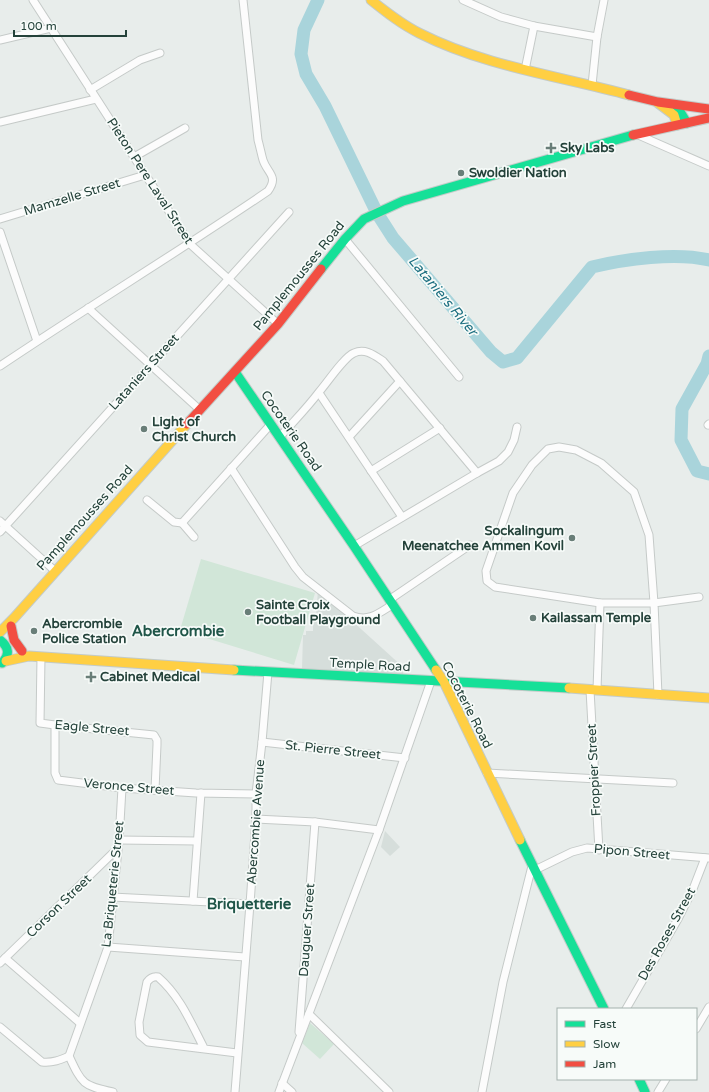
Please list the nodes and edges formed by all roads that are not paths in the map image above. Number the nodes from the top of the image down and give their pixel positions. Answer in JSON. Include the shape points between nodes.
{"nodes":[{"id":1,"x":33,"y":0,"type":"edge"},
{"id":2,"x":243,"y":0,"type":"edge"},
{"id":3,"x":371,"y":0,"type":"edge"},
{"id":4,"x":463,"y":0,"type":"edge"},
{"id":5,"x":604,"y":0,"type":"edge"},
{"id":6,"x":534,"y":26,"type":"junction"},
{"id":7,"x":51,"y":28,"type":"junction"},
{"id":8,"x":597,"y":37,"type":"junction"},
{"id":9,"x":0,"y":40,"type":"edge"},
{"id":10,"x":160,"y":53,"type":"dead end"},
{"id":11,"x":525,"y":70,"type":"junction"},
{"id":12,"x":592,"y":85,"type":"junction"},
{"id":13,"x":90,"y":90,"type":"junction"},
{"id":14,"x":96,"y":100,"type":"junction"},
{"id":15,"x":657,"y":102,"type":"junction"},
{"id":16,"x":676,"y":105,"type":"junction"},
{"id":17,"x":709,"y":109,"type":"edge"},
{"id":18,"x":709,"y":118,"type":"edge"},
{"id":19,"x":0,"y":122,"type":"edge"},
{"id":20,"x":687,"y":123,"type":"junction"},
{"id":21,"x":677,"y":125,"type":"junction"},
{"id":22,"x":185,"y":128,"type":"dead end"},
{"id":23,"x":636,"y":134,"type":"junction"},
{"id":24,"x":134,"y":157,"type":"junction"},
{"id":25,"x":709,"y":166,"type":"edge"},
{"id":26,"x":145,"y":175,"type":"junction"},
{"id":27,"x":289,"y":212,"type":"dead end"},
{"id":28,"x":0,"y":220,"type":"edge"},
{"id":29,"x":0,"y":232,"type":"edge"},
{"id":30,"x":344,"y":239,"type":"junction"},
{"id":31,"x":190,"y":244,"type":"junction"},
{"id":32,"x":228,"y":279,"type":"junction"},
{"id":33,"x":88,"y":308,"type":"junction"},
{"id":34,"x":278,"y":324,"type":"junction"},
{"id":35,"x":37,"y":341,"type":"junction"},
{"id":36,"x":151,"y":365,"type":"junction"},
{"id":37,"x":0,"y":366,"type":"edge"},
{"id":38,"x":235,"y":372,"type":"junction"},
{"id":39,"x":459,"y":377,"type":"dead end"},
{"id":40,"x":400,"y":381,"type":"junction"},
{"id":41,"x":319,"y":393,"type":"junction"},
{"id":42,"x":200,"y":410,"type":"junction"},
{"id":43,"x":271,"y":424,"type":"junction"},
{"id":44,"x":517,"y":427,"type":"dead end"},
{"id":45,"x":440,"y":428,"type":"junction"},
{"id":46,"x":280,"y":437,"type":"junction"},
{"id":47,"x":349,"y":437,"type":"junction"},
{"id":48,"x":230,"y":468,"type":"junction"},
{"id":49,"x":372,"y":470,"type":"junction"},
{"id":50,"x":477,"y":472,"type":"junction"},
{"id":51,"x":147,"y":500,"type":"dead end"},
{"id":52,"x":402,"y":517,"type":"junction"},
{"id":53,"x":182,"y":522,"type":"junction"},
{"id":54,"x":3,"y":524,"type":"edge"},
{"id":55,"x":0,"y":532,"type":"edge"},
{"id":56,"x":194,"y":537,"type":"dead end"},
{"id":57,"x":470,"y":545,"type":"dead end"},
{"id":58,"x":354,"y":546,"type":"junction"},
{"id":59,"x":55,"y":571,"type":"junction"},
{"id":60,"x":699,"y":597,"type":"dead end"},
{"id":61,"x":390,"y":603,"type":"junction"},
{"id":62,"x":600,"y":603,"type":"junction"},
{"id":63,"x":654,"y":603,"type":"junction"},
{"id":64,"x":13,"y":622,"type":"junction"},
{"id":65,"x":0,"y":632,"type":"edge"},
{"id":66,"x":4,"y":643,"type":"edge"},
{"id":67,"x":25,"y":654,"type":"junction"},
{"id":68,"x":41,"y":657,"type":"junction"},
{"id":69,"x":3,"y":662,"type":"edge"},
{"id":70,"x":268,"y":672,"type":"junction"},
{"id":71,"x":431,"y":681,"type":"junction"},
{"id":72,"x":444,"y":682,"type":"junction"},
{"id":73,"x":594,"y":690,"type":"junction"},
{"id":74,"x":658,"y":695,"type":"junction"},
{"id":75,"x":709,"y":698,"type":"edge"},
{"id":76,"x":55,"y":725,"type":"junction"},
{"id":77,"x":262,"y":742,"type":"junction"},
{"id":78,"x":405,"y":758,"type":"junction"},
{"id":79,"x":487,"y":773,"type":"junction"},
{"id":80,"x":594,"y":779,"type":"junction"},
{"id":81,"x":673,"y":783,"type":"dead end"},
{"id":82,"x":122,"y":788,"type":"junction"},
{"id":83,"x":155,"y":790,"type":"junction"},
{"id":84,"x":201,"y":792,"type":"junction"},
{"id":85,"x":256,"y":794,"type":"junction"},
{"id":86,"x":256,"y":819,"type":"junction"},
{"id":87,"x":315,"y":822,"type":"junction"},
{"id":88,"x":379,"y":830,"type":"junction"},
{"id":89,"x":119,"y":840,"type":"junction"},
{"id":90,"x":197,"y":841,"type":"junction"},
{"id":91,"x":118,"y":848,"type":"junction"},
{"id":92,"x":599,"y":850,"type":"junction"},
{"id":93,"x":707,"y":858,"type":"edge"},
{"id":94,"x":533,"y":868,"type":"junction"},
{"id":95,"x":112,"y":897,"type":"junction"},
{"id":96,"x":194,"y":901,"type":"junction"},
{"id":97,"x":250,"y":904,"type":"junction"},
{"id":98,"x":108,"y":947,"type":"junction"},
{"id":99,"x":245,"y":957,"type":"junction"},
{"id":100,"x":2,"y":960,"type":"edge"},
{"id":101,"x":709,"y":1007,"type":"edge"},
{"id":102,"x":603,"y":1008,"type":"edge"},
{"id":103,"x":627,"y":1008,"type":"edge"},
{"id":104,"x":309,"y":1014,"type":"junction"},
{"id":105,"x":80,"y":1023,"type":"junction"},
{"id":106,"x":0,"y":1027,"type":"edge"},
{"id":107,"x":697,"y":1027,"type":"edge"},
{"id":108,"x":299,"y":1037,"type":"junction"},
{"id":109,"x":204,"y":1048,"type":"junction"},
{"id":110,"x":237,"y":1053,"type":"junction"},
{"id":111,"x":69,"y":1056,"type":"junction"},
{"id":112,"x":639,"y":1080,"type":"edge"},
{"id":113,"x":665,"y":1080,"type":"edge"},
{"id":114,"x":282,"y":1083,"type":"junction"},
{"id":115,"x":114,"y":1092,"type":"edge"},
{"id":116,"x":235,"y":1092,"type":"edge"},
{"id":117,"x":279,"y":1092,"type":"edge"},
{"id":118,"x":292,"y":1092,"type":"edge"},
{"id":119,"x":389,"y":1092,"type":"edge"},
{"id":120,"x":482,"y":1092,"type":"edge"},
{"id":121,"x":645,"y":1092,"type":"edge"},
{"id":122,"x":658,"y":1092,"type":"edge"}],
"edges":[{"from":1,"to":7,"type":"street","name":"Pieton Pere Laval Street"},
{"from":2,"to":31,"type":"street","via":[[258,140],[263,161],[273,177],[272,186]]},
{"from":3,"to":11,"type":"main road","via":[[382,11],[412,29],[448,46],[482,59]]},
{"from":4,"to":6,"type":"street"},
{"from":5,"to":8,"type":"street"},
{"from":6,"to":8,"type":"street"},
{"from":6,"to":11,"type":"street"},
{"from":7,"to":9,"type":"street"},
{"from":7,"to":13,"type":"street","name":"Pieton Pere Laval Street"},
{"from":8,"to":12,"type":"street"},
{"from":10,"to":13,"type":"street","via":[[140,60]]},
{"from":11,"to":12,"type":"main road"},
{"from":12,"to":15,"type":"main road"},
{"from":13,"to":14,"type":"street","name":"Pieton Pere Laval Street"},
{"from":14,"to":19,"type":"street"},
{"from":14,"to":24,"type":"street","name":"Pieton Pere Laval Street"},
{"from":15,"to":16,"type":"main road"},
{"from":15,"to":21,"type":"main road","via":[[674,115]]},
{"from":16,"to":17,"type":"main road"},
{"from":16,"to":20,"type":"main road"},
{"from":18,"to":20,"type":"main road","name":"Pamplemousses Road"},
{"from":20,"to":21,"type":"main road","name":"Pamplemousses Road"},
{"from":21,"to":23,"type":"main road","name":"Pamplemousses Road"},
{"from":22,"to":24,"type":"street"},
{"from":23,"to":25,"type":"street"},
{"from":23,"to":30,"type":"main road","name":"Pamplemousses Road","via":[[403,201],[364,219]]},
{"from":24,"to":26,"type":"street","name":"Pieton Pere Laval Street"},
{"from":26,"to":28,"type":"street","name":"Mamzelle Street"},
{"from":26,"to":31,"type":"street","name":"Pieton Pere Laval Street"},
{"from":27,"to":32,"type":"street","name":"Lataniers Street"},
{"from":29,"to":35,"type":"street"},
{"from":30,"to":34,"type":"main road","name":"Pamplemousses Road"},
{"from":30,"to":39,"type":"street"},
{"from":31,"to":32,"type":"street","name":"Pieton Pere Laval Street"},
{"from":31,"to":33,"type":"street"},
{"from":32,"to":34,"type":"street","name":"Pieton Pere Laval Street"},
{"from":32,"to":36,"type":"street","name":"Lataniers Street"},
{"from":33,"to":35,"type":"street"},
{"from":33,"to":36,"type":"street"},
{"from":34,"to":38,"type":"main road","name":"Pamplemousses Road"},
{"from":35,"to":37,"type":"street"},
{"from":36,"to":42,"type":"street"},
{"from":36,"to":54,"type":"street","name":"Lataniers Street"},
{"from":38,"to":42,"type":"main road","name":"Pamplemousses Road"},
{"from":38,"to":43,"type":"main road","name":"Cocoterie Road"},
{"from":40,"to":41,"type":"street","via":[[382,361],[362,351],[346,359]]},
{"from":40,"to":45,"type":"street"},
{"from":40,"to":47,"type":"street"},
{"from":41,"to":46,"type":"street"},
{"from":41,"to":47,"type":"street"},
{"from":42,"to":59,"type":"main road","name":"Pamplemousses Road"},
{"from":43,"to":46,"type":"main road","name":"Cocoterie Road"},
{"from":43,"to":48,"type":"street"},
{"from":44,"to":50,"type":"street","via":[[514,440],[503,458]]},
{"from":45,"to":49,"type":"street"},
{"from":45,"to":50,"type":"street"},
{"from":46,"to":58,"type":"main road","name":"Cocoterie Road"},
{"from":47,"to":49,"type":"street"},
{"from":48,"to":53,"type":"street"},
{"from":48,"to":61,"type":"street","via":[[287,557],[304,577],[357,618],[373,617]]},
{"from":49,"to":52,"type":"street"},
{"from":50,"to":52,"type":"street"},
{"from":51,"to":53,"type":"street","via":[[174,522]]},
{"from":52,"to":58,"type":"street"},
{"from":53,"to":56,"type":"street"},
{"from":54,"to":55,"type":"street","name":"Lataniers Street"},
{"from":54,"to":59,"type":"street"},
{"from":57,"to":61,"type":"street"},
{"from":58,"to":61,"type":"main road","name":"Cocoterie Road"},
{"from":59,"to":64,"type":"main road","name":"Pamplemousses Road"},
{"from":60,"to":63,"type":"street"},
{"from":61,"to":72,"type":"main road","name":"Cocoterie Road"},
{"from":62,"to":63,"type":"street"},
{"from":62,"to":63,"type":"street","via":[[494,587],[487,581],[486,571],[513,492],[532,465],[548,449],[559,447],[576,450],[601,463],[634,492],[649,535]]},
{"from":62,"to":73,"type":"street","name":"Froppier Street"},
{"from":63,"to":74,"type":"street"},
{"from":64,"to":65,"type":"main road","name":"Pamplemousses Road"},
{"from":64,"to":66,"type":"main road"},
{"from":64,"to":67,"type":"main road","via":[[14,640]]},
{"from":66,"to":67,"type":"main road","name":"Temple Road"},
{"from":66,"to":69,"type":"main road","via":[[9,654]]},
{"from":67,"to":68,"type":"main road","name":"Temple Road"},
{"from":67,"to":69,"type":"main road","name":"Temple Road"},
{"from":68,"to":70,"type":"main road","name":"Temple Road"},
{"from":68,"to":76,"type":"street","name":"Eagle Street","via":[[39,721]]},
{"from":70,"to":71,"type":"main road","name":"Temple Road"},
{"from":70,"to":77,"type":"street","name":"Abercombie Avenue"},
{"from":71,"to":72,"type":"main road","name":"Temple Road"},
{"from":71,"to":78,"type":"street"},
{"from":72,"to":73,"type":"main road","name":"Temple Road"},
{"from":72,"to":79,"type":"main road","name":"Cocoterie Road"},
{"from":73,"to":74,"type":"main road","name":"Temple Road"},
{"from":73,"to":80,"type":"street","name":"Froppier Street"},
{"from":74,"to":75,"type":"main road","name":"Temple Road"},
{"from":76,"to":82,"type":"street","name":"Veronce Street","via":[[55,774],[58,780]]},
{"from":76,"to":83,"type":"street","name":"Eagle Street","via":[[154,735],[157,740]]},
{"from":77,"to":78,"type":"street","name":"St. Pierre Street"},
{"from":77,"to":85,"type":"street","name":"Abercombie Avenue"},
{"from":78,"to":88,"type":"street"},
{"from":79,"to":80,"type":"street"},
{"from":79,"to":94,"type":"main road","name":"Cocoterie Road"},
{"from":80,"to":81,"type":"street"},
{"from":80,"to":92,"type":"street","name":"Froppier Street"},
{"from":82,"to":83,"type":"street","name":"Veronce Street"},
{"from":82,"to":89,"type":"street","name":"La Briqueterie Street"},
{"from":83,"to":84,"type":"street","name":"Veronce Street"},
{"from":84,"to":85,"type":"street","name":"Veronce Street"},
{"from":84,"to":90,"type":"street"},
{"from":85,"to":86,"type":"street","name":"Abercombie Avenue"},
{"from":86,"to":87,"type":"street"},
{"from":86,"to":97,"type":"street","name":"Abercombie Avenue"},
{"from":87,"to":88,"type":"street"},
{"from":87,"to":108,"type":"street","name":"Dauguer Street"},
{"from":88,"to":104,"type":"street"},
{"from":89,"to":90,"type":"street"},
{"from":89,"to":91,"type":"street","name":"La Briqueterie Street"},
{"from":90,"to":96,"type":"street"},
{"from":91,"to":95,"type":"street","name":"La Briqueterie Street"},
{"from":91,"to":100,"type":"street","name":"Corson Street"},
{"from":92,"to":93,"type":"street","name":"Pipon Street"},
{"from":92,"to":94,"type":"street","name":"Pipon Street","via":[[587,848],[572,852]]},
{"from":93,"to":103,"type":"street","name":"Des Roses Street","via":[[678,918]]},
{"from":94,"to":102,"type":"main road","name":"Cocoterie Road"},
{"from":94,"to":120,"type":"street","via":[[503,982]]},
{"from":95,"to":96,"type":"street"},
{"from":95,"to":98,"type":"street","name":"La Briqueterie Street"},
{"from":96,"to":97,"type":"street"},
{"from":97,"to":99,"type":"street","name":"Abercombie Avenue"},
{"from":98,"to":99,"type":"street"},
{"from":98,"to":105,"type":"street","name":"La Briqueterie Street"},
{"from":99,"to":110,"type":"street","name":"Abercombie Avenue"},
{"from":100,"to":105,"type":"street"},
{"from":101,"to":107,"type":"street"},
{"from":104,"to":108,"type":"street"},
{"from":104,"to":119,"type":"street"},
{"from":105,"to":111,"type":"street","name":"La Briqueterie Street"},
{"from":106,"to":111,"type":"street","via":[[42,1062],[60,1061]]},
{"from":108,"to":114,"type":"street"},
{"from":109,"to":109,"type":"street","via":[[148,1042],[140,1035],[139,1022],[147,982],[152,977],[158,977],[173,992]]},
{"from":109,"to":110,"type":"street"},
{"from":110,"to":116,"type":"street","name":"Abercombie Avenue"},
{"from":111,"to":115,"type":"street","via":[[84,1083]]},
{"from":112,"to":121,"type":"main road"},
{"from":113,"to":122,"type":"street"},
{"from":114,"to":117,"type":"street"},
{"from":114,"to":118,"type":"street"}]}
